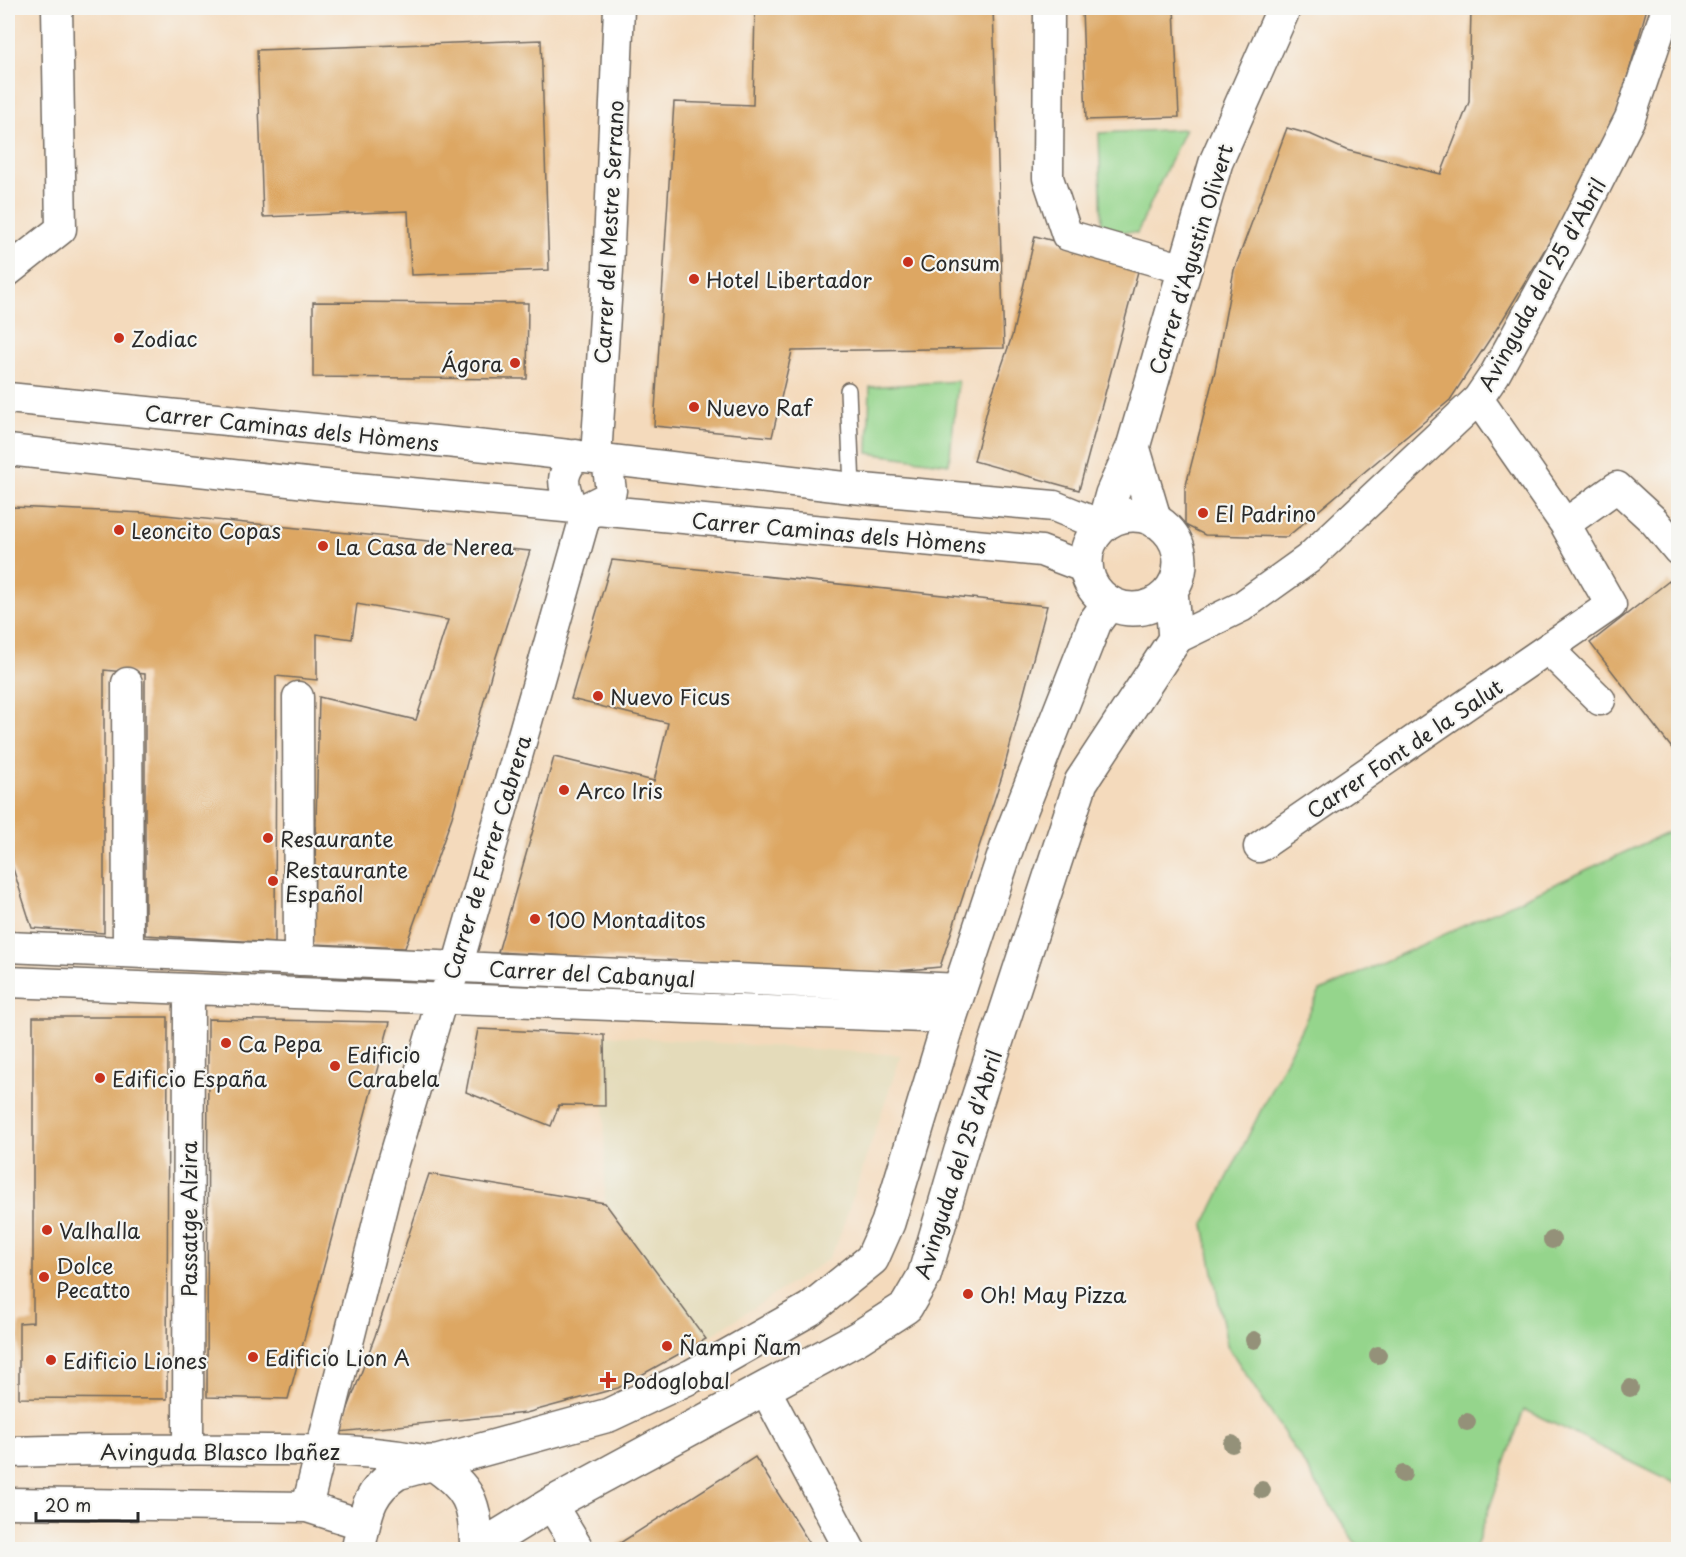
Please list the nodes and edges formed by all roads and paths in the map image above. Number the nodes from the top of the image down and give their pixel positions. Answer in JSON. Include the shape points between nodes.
{"nodes":[{"id":1,"x":57,"y":8,"type":"edge"},
{"id":2,"x":619,"y":8,"type":"edge"},
{"id":3,"x":1284,"y":8,"type":"edge"},
{"id":4,"x":1667,"y":8,"type":"edge"},
{"id":5,"x":1049,"y":11,"type":"dead end"},
{"id":6,"x":1184,"y":268,"type":"junction"},
{"id":7,"x":8,"y":271,"type":"edge"},
{"id":8,"x":848,"y":390,"type":"dead end"},
{"id":9,"x":8,"y":398,"type":"edge"},
{"id":10,"x":1478,"y":399,"type":"junction"},
{"id":11,"x":1133,"y":447,"type":"junction"},
{"id":12,"x":8,"y":450,"type":"edge"},
{"id":13,"x":593,"y":457,"type":"junction"},
{"id":14,"x":852,"y":488,"type":"junction"},
{"id":15,"x":579,"y":507,"type":"junction"},
{"id":16,"x":1155,"y":521,"type":"junction"},
{"id":17,"x":1565,"y":524,"type":"junction"},
{"id":18,"x":1103,"y":526,"type":"junction"},
{"id":19,"x":1678,"y":550,"type":"edge"},
{"id":20,"x":1086,"y":568,"type":"junction"},
{"id":21,"x":1171,"y":590,"type":"junction"},
{"id":22,"x":1109,"y":603,"type":"junction"},
{"id":23,"x":1175,"y":639,"type":"junction"},
{"id":24,"x":1548,"y":649,"type":"junction"},
{"id":25,"x":127,"y":682,"type":"dead end"},
{"id":26,"x":298,"y":697,"type":"dead end"},
{"id":27,"x":1600,"y":700,"type":"dead end"},
{"id":28,"x":1259,"y":847,"type":"dead end"},
{"id":29,"x":8,"y":947,"type":"edge"},
{"id":30,"x":128,"y":952,"type":"junction"},
{"id":31,"x":299,"y":960,"type":"junction"},
{"id":32,"x":457,"y":967,"type":"junction"},
{"id":33,"x":8,"y":982,"type":"edge"},
{"id":34,"x":189,"y":989,"type":"junction"},
{"id":35,"x":442,"y":999,"type":"junction"},
{"id":36,"x":956,"y":1004,"type":"junction"},
{"id":37,"x":765,"y":1389,"type":"junction"},
{"id":38,"x":188,"y":1449,"type":"junction"},
{"id":39,"x":319,"y":1450,"type":"junction"},
{"id":40,"x":8,"y":1452,"type":"edge"},
{"id":41,"x":431,"y":1462,"type":"junction"},
{"id":42,"x":8,"y":1503,"type":"edge"},
{"id":43,"x":551,"y":1504,"type":"junction"},
{"id":44,"x":307,"y":1507,"type":"junction"},
{"id":45,"x":366,"y":1541,"type":"edge"},
{"id":46,"x":477,"y":1549,"type":"edge"},
{"id":47,"x":579,"y":1550,"type":"edge"},
{"id":48,"x":850,"y":1550,"type":"edge"}],
"edges":[{"from":1,"to":7,"type":"street","via":[[61,229]]},
{"from":2,"to":13,"type":"street","name":"Carrer del Mestre Serrano","via":[[608,269]]},
{"from":3,"to":6,"type":"street","name":"Carrer d'Agustin Olivert","via":[[1215,162]]},
{"from":4,"to":10,"type":"street","name":"Avinguda del 25 d'Abril","via":[[1630,118],[1496,374]]},
{"from":5,"to":6,"type":"street","via":[[1048,178],[1067,235]]},
{"from":6,"to":11,"type":"street","name":"Carrer d'Agustin Olivert"},
{"from":8,"to":14,"type":"lane"},
{"from":9,"to":13,"type":"street","name":"Carrer Caminas dels Hòmens"},
{"from":10,"to":17,"type":"street","name":"Carrer Font de la Salut"},
{"from":10,"to":23,"type":"street","name":"Avinguda del 25 d'Abril","via":[[1308,559],[1242,607]]},
{"from":11,"to":16,"type":"street"},
{"from":11,"to":18,"type":"street","name":"Carrer d'Agustin Olivert"},
{"from":12,"to":15,"type":"street","name":"Carrer Caminas dels Hòmens","via":[[324,485]]},
{"from":13,"to":14,"type":"street","name":"Carrer Caminas dels Hòmens"},
{"from":13,"to":15,"type":"street","via":[[563,473],[563,484]]},
{"from":13,"to":15,"type":"street","via":[[611,491],[606,498]]},
{"from":14,"to":18,"type":"street","name":"Carrer Caminas dels Hòmens","via":[[1054,506]]},
{"from":15,"to":20,"type":"street","name":"Carrer Caminas dels Hòmens","via":[[1041,551]]},
{"from":15,"to":32,"type":"street","name":"Carrer de Ferrer Cabrera"},
{"from":16,"to":18,"type":"street","via":[[1133,515]]},
{"from":16,"to":21,"type":"street","via":[[1176,543],[1178,574]]},
{"from":17,"to":19,"type":"street","via":[[1617,487]]},
{"from":17,"to":24,"type":"street","name":"Carrer Font de la Salut","via":[[1611,605]]},
{"from":18,"to":20,"type":"street","via":[[1086,552]]},
{"from":20,"to":22,"type":"street","via":[[1090,582]]},
{"from":21,"to":22,"type":"street","via":[[1164,599],[1142,608]]},
{"from":21,"to":23,"type":"street"},
{"from":22,"to":36,"type":"street","via":[[1095,622],[1010,838]]},
{"from":23,"to":37,"type":"street","name":"Avinguda del 25 d'Abril","via":[[1081,782],[924,1276],[906,1307]]},
{"from":24,"to":27,"type":"street"},
{"from":24,"to":28,"type":"street","name":"Carrer Font de la Salut"},
{"from":25,"to":30,"type":"street"},
{"from":26,"to":31,"type":"street"},
{"from":29,"to":30,"type":"street","name":"Carrer del Cabanyal"},
{"from":30,"to":31,"type":"street","name":"Carrer del Cabanyal"},
{"from":31,"to":32,"type":"street","name":"Carrer del Cabanyal"},
{"from":32,"to":35,"type":"street","name":"Carrer de Ferrer Cabrera"},
{"from":32,"to":36,"type":"street","name":"Carrer del Cabanyal"},
{"from":33,"to":34,"type":"street","name":"Carrer del Cabanyal"},
{"from":34,"to":35,"type":"street","name":"Carrer del Cabanyal"},
{"from":34,"to":38,"type":"street","name":"Passatge Alzira"},
{"from":35,"to":36,"type":"street","name":"Carrer del Cabanyal"},
{"from":35,"to":39,"type":"street","name":"Carrer de Ferrer Cabrera","via":[[393,1162]]},
{"from":36,"to":41,"type":"street","via":[[888,1223],[872,1259],[810,1309],[692,1376],[609,1415]]},
{"from":37,"to":43,"type":"street","name":"Avinguda del 25 d'Abril"},
{"from":37,"to":48,"type":"street"},
{"from":38,"to":39,"type":"street","name":"Avinguda Blasco Ibañez"},
{"from":38,"to":40,"type":"street","name":"Avinguda Blasco Ibañez"},
{"from":39,"to":41,"type":"street","name":"Avinguda Blasco Ibañez","via":[[397,1454]]},
{"from":39,"to":44,"type":"street","name":"Carrer de Ferrer Cabrera"},
{"from":41,"to":45,"type":"street","via":[[397,1473],[380,1484],[372,1497]]},
{"from":41,"to":46,"type":"street","via":[[457,1481],[471,1502]]},
{"from":42,"to":44,"type":"street"},
{"from":43,"to":46,"type":"street","name":"Avinguda del 25 d'Abril"},
{"from":43,"to":47,"type":"street"},
{"from":44,"to":45,"type":"street"}]}
